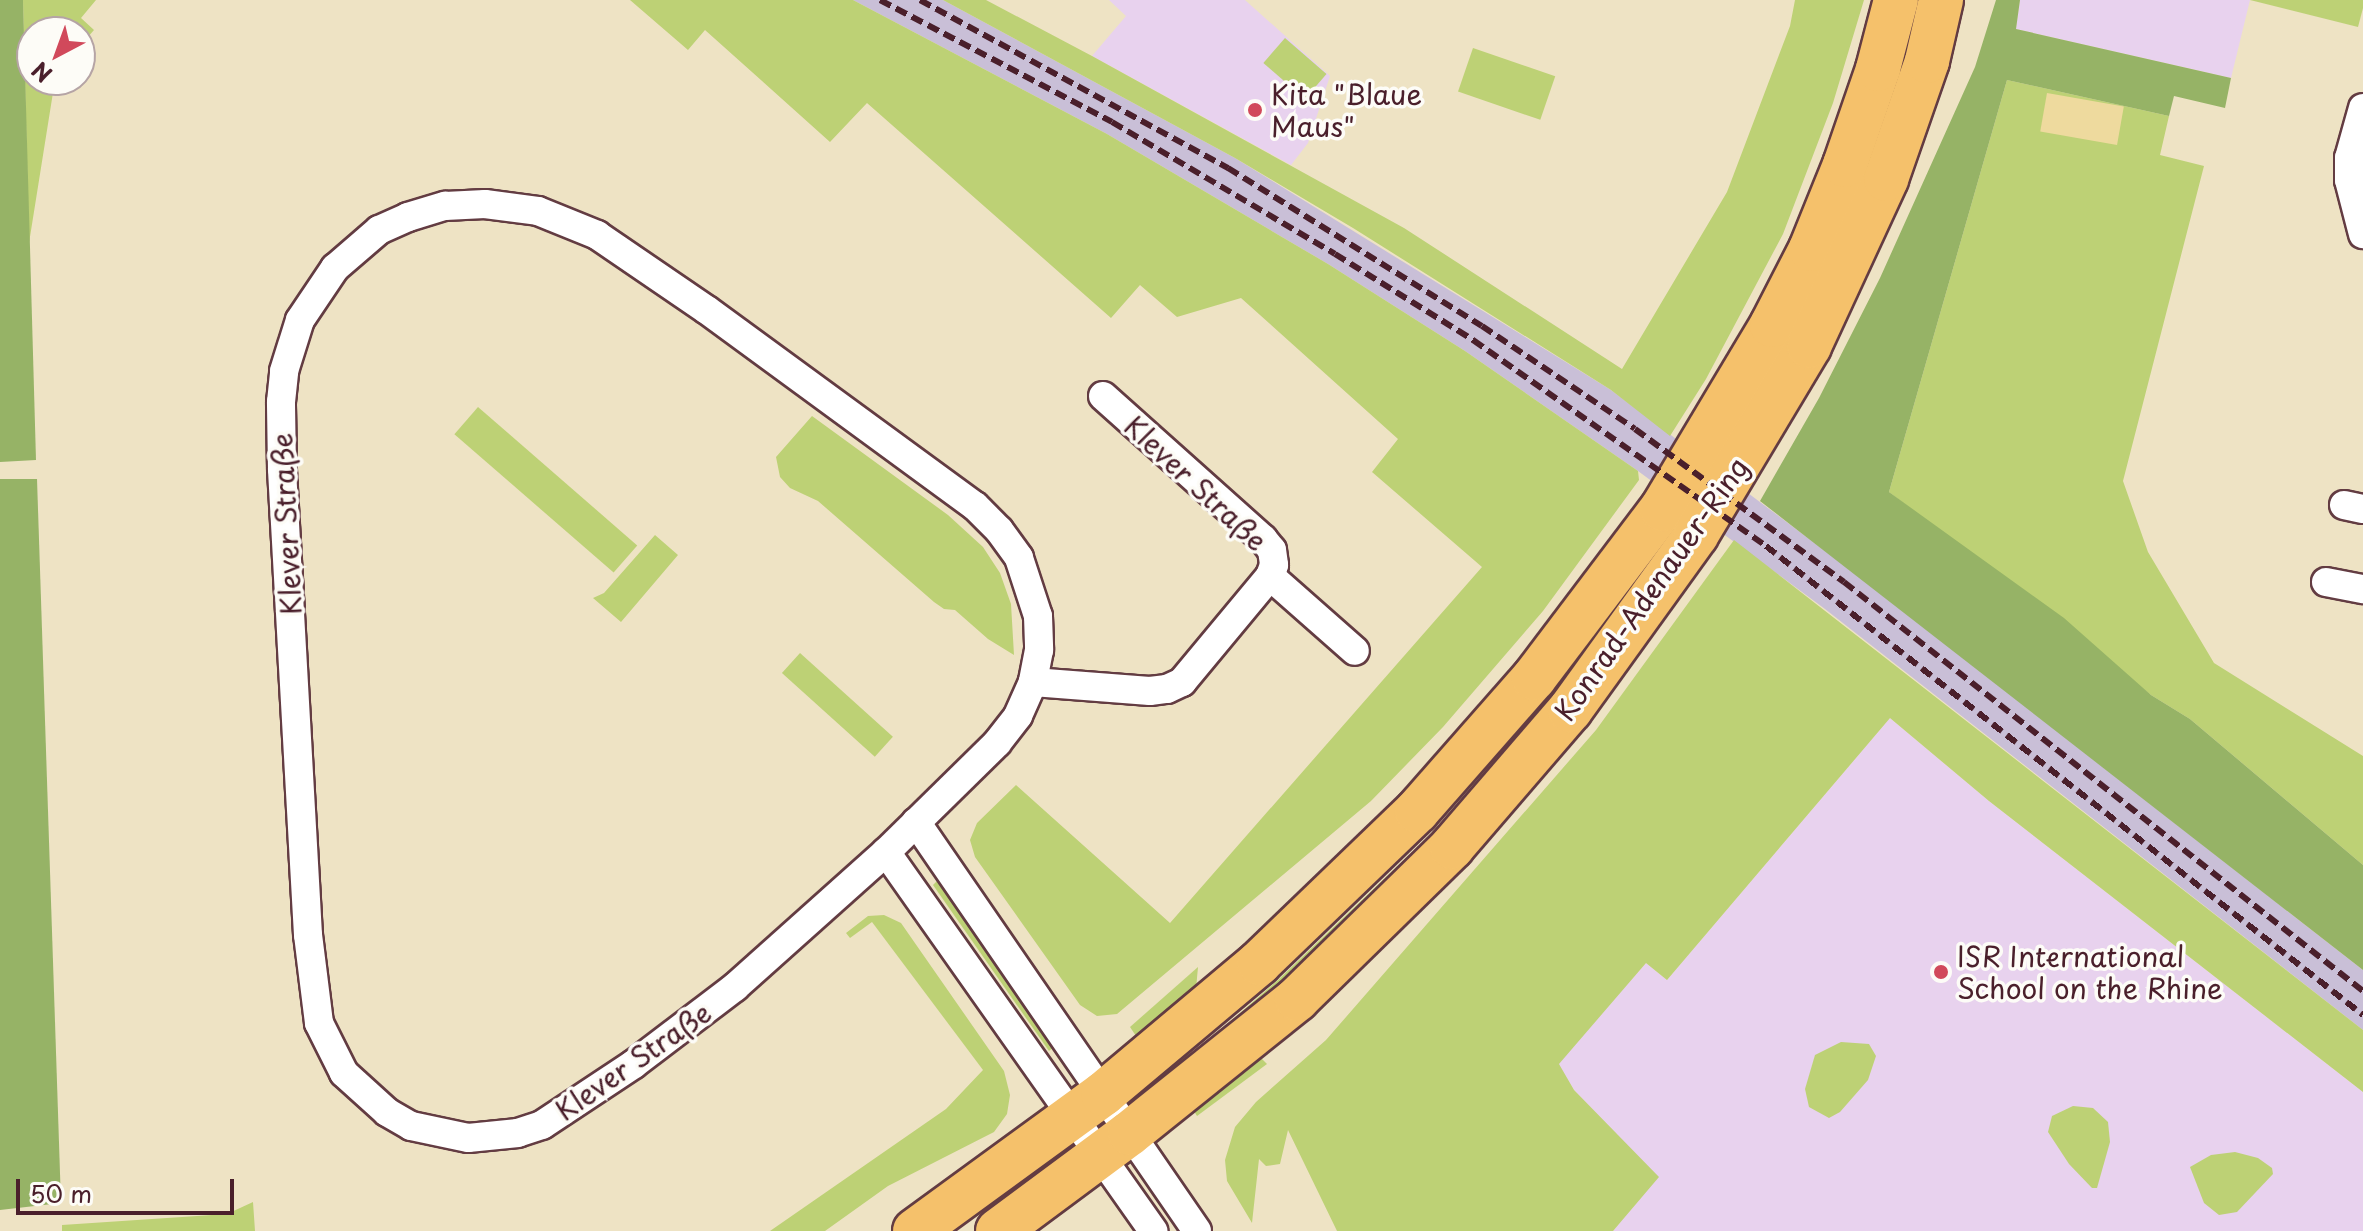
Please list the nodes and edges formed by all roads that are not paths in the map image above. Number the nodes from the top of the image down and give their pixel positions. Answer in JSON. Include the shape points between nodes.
{"nodes":[{"id":1,"x":1896,"y":0,"type":"edge"},
{"id":2,"x":1941,"y":0,"type":"edge"},
{"id":3,"x":1950,"y":0,"type":"edge"},
{"id":4,"x":1927,"y":61,"type":"junction"},
{"id":5,"x":2363,"y":108,"type":"edge"},
{"id":6,"x":2363,"y":234,"type":"edge"},
{"id":7,"x":1103,"y":396,"type":"dead end"},
{"id":8,"x":1270,"y":576,"type":"junction"},
{"id":9,"x":2326,"y":582,"type":"dead end"},
{"id":10,"x":2363,"y":589,"type":"edge"},
{"id":11,"x":1355,"y":651,"type":"dead end"},
{"id":12,"x":1033,"y":682,"type":"junction"},
{"id":13,"x":916,"y":822,"type":"junction"},
{"id":14,"x":886,"y":852,"type":"junction"},
{"id":15,"x":1088,"y":1105,"type":"junction"},
{"id":16,"x":1115,"y":1144,"type":"junction"},
{"id":17,"x":915,"y":1231,"type":"edge"},
{"id":18,"x":998,"y":1231,"type":"edge"},
{"id":19,"x":1153,"y":1231,"type":"edge"},
{"id":20,"x":1197,"y":1231,"type":"edge"}],
"edges":[{"from":1,"to":15,"type":"main road","name":"Konrad-Adenauer-Ring","via":[[1874,83],[1811,249],[1730,400],[1616,574],[1534,678],[1417,811],[1259,963]]},
{"from":2,"to":4,"type":"main road","name":"Konrad-Adenauer-Ring"},
{"from":3,"to":4,"type":"main road"},
{"from":4,"to":16,"type":"main road","name":"Konrad-Adenauer-Ring","via":[[1886,179],[1809,346],[1696,535],[1587,686],[1452,847],[1297,999]]},
{"from":5,"to":6,"type":"street","via":[[2349,158],[2349,180]]},
{"from":7,"to":8,"type":"street","name":"Klever Straße","via":[[1263,539],[1272,550]]},
{"from":8,"to":11,"type":"street","name":"Klever Straße"},
{"from":8,"to":12,"type":"street","name":"Klever Straße","via":[[1182,682],[1167,689]]},
{"from":9,"to":10,"type":"street"},
{"from":12,"to":13,"type":"street","name":"Klever Straße","via":[[1018,716],[997,743]]},
{"from":12,"to":14,"type":"street","name":"Klever Straße","via":[[1038,616],[1019,558],[999,530],[707,310],[597,235],[567,220],[514,206],[445,206],[379,230],[335,268],[300,320],[284,371],[282,469],[312,993],[328,1047],[362,1093],[411,1126],[442,1135],[498,1136],[542,1125],[735,987]]},
{"from":13,"to":14,"type":"street","name":"Klever Straße"},
{"from":13,"to":15,"type":"street"},
{"from":14,"to":15,"type":"street"},
{"from":15,"to":16,"type":"street"},
{"from":15,"to":16,"type":"street"},
{"from":15,"to":17,"type":"main road","name":"Konrad-Adenauer-Ring"},
{"from":16,"to":18,"type":"main road","name":"Konrad-Adenauer-Ring"},
{"from":16,"to":19,"type":"street"},
{"from":16,"to":20,"type":"street"}]}
